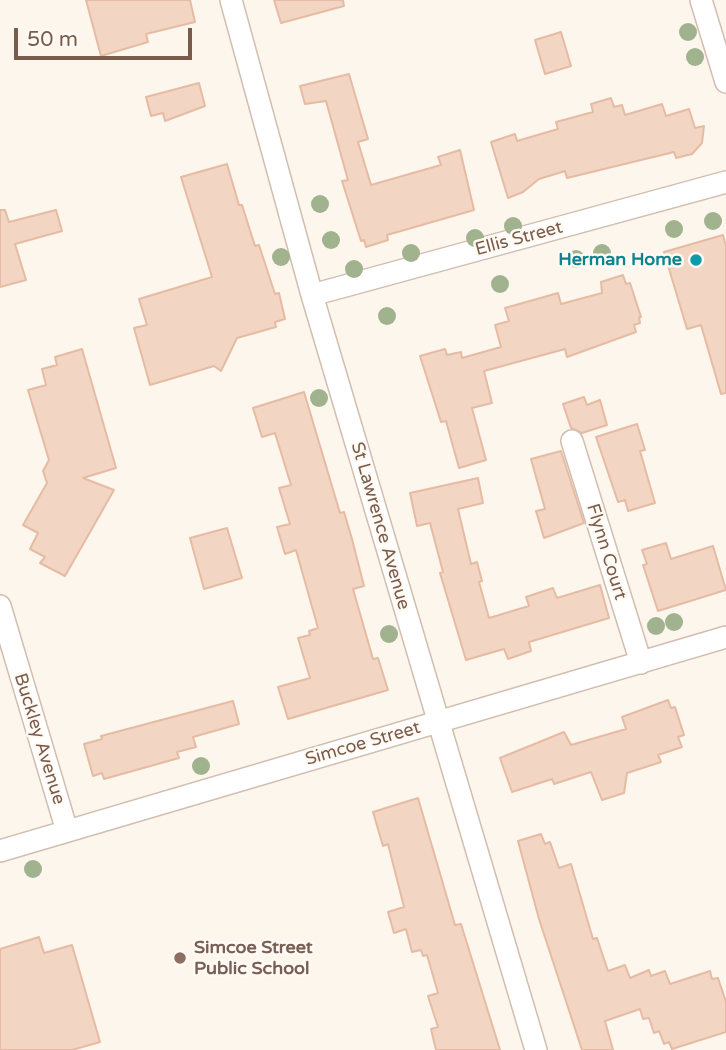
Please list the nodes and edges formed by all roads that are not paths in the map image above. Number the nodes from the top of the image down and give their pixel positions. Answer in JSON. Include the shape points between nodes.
{"nodes":[{"id":1,"x":231,"y":0,"type":"edge"},
{"id":2,"x":701,"y":0,"type":"edge"},
{"id":3,"x":726,"y":82,"type":"edge"},
{"id":4,"x":726,"y":182,"type":"edge"},
{"id":5,"x":312,"y":295,"type":"junction"},
{"id":6,"x":572,"y":441,"type":"dead end"},
{"id":7,"x":0,"y":606,"type":"edge"},
{"id":8,"x":726,"y":637,"type":"edge"},
{"id":9,"x":640,"y":663,"type":"junction"},
{"id":10,"x":438,"y":722,"type":"junction"},
{"id":11,"x":67,"y":831,"type":"junction"},
{"id":12,"x":0,"y":851,"type":"edge"},
{"id":13,"x":536,"y":1050,"type":"edge"}],
"edges":[{"from":1,"to":5,"type":"street","name":"St Lawrence Avenue"},
{"from":2,"to":3,"type":"street"},
{"from":4,"to":5,"type":"street","name":"Ellis Street"},
{"from":5,"to":10,"type":"street","name":"St Lawrence Avenue"},
{"from":6,"to":9,"type":"street","name":"Flynn Court"},
{"from":7,"to":11,"type":"street","name":"Buckley Avenue"},
{"from":8,"to":9,"type":"street","name":"Simcoe Street"},
{"from":9,"to":10,"type":"street","name":"Simcoe Street"},
{"from":10,"to":11,"type":"street","name":"Simcoe Street"},
{"from":10,"to":13,"type":"street","name":"St Lawrence Avenue"},
{"from":11,"to":12,"type":"street","name":"Simcoe Street"}]}
